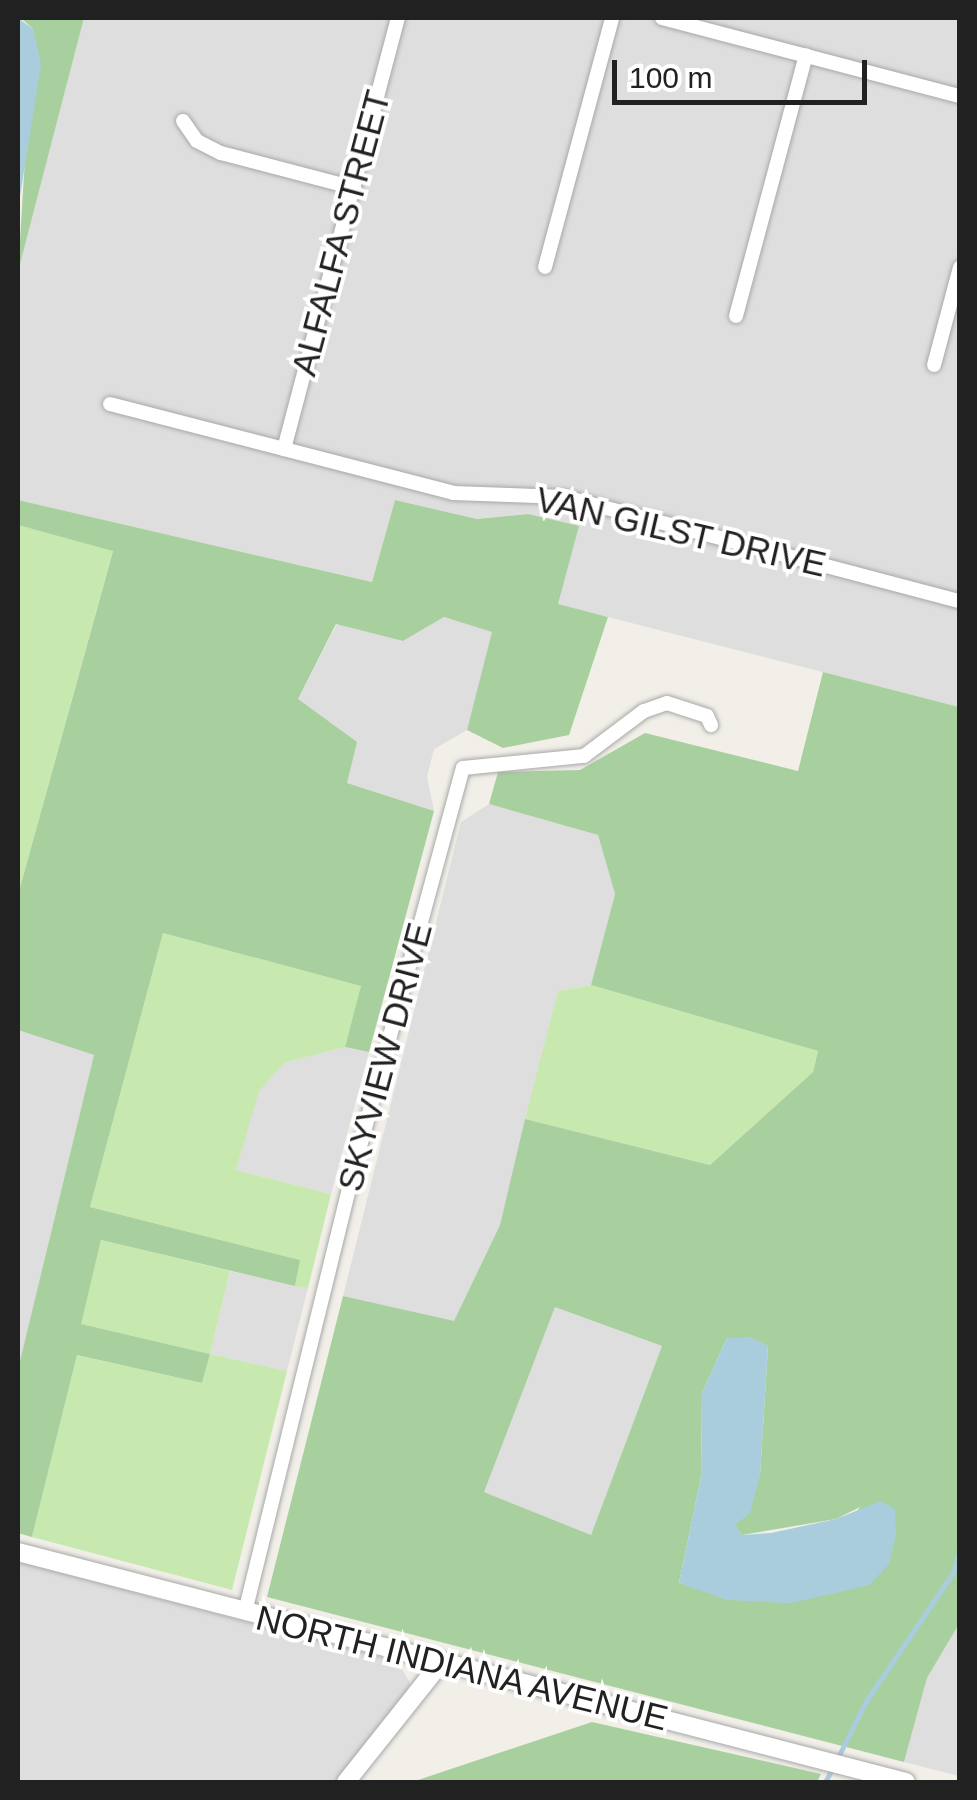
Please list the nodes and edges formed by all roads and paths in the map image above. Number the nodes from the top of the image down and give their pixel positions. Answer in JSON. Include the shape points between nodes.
{"nodes":[{"id":1,"x":398,"y":18,"type":"edge"},
{"id":2,"x":612,"y":18,"type":"edge"},
{"id":3,"x":662,"y":18,"type":"edge"},
{"id":4,"x":806,"y":54,"type":"junction"},
{"id":5,"x":960,"y":96,"type":"edge"},
{"id":6,"x":183,"y":122,"type":"dead end"},
{"id":7,"x":354,"y":188,"type":"junction"},
{"id":8,"x":545,"y":267,"type":"dead end"},
{"id":9,"x":960,"y":267,"type":"edge"},
{"id":10,"x":736,"y":316,"type":"dead end"},
{"id":11,"x":934,"y":365,"type":"dead end"},
{"id":12,"x":110,"y":404,"type":"dead end"},
{"id":13,"x":284,"y":449,"type":"junction"},
{"id":14,"x":960,"y":601,"type":"edge"},
{"id":15,"x":711,"y":725,"type":"dead end"},
{"id":16,"x":18,"y":1552,"type":"edge"},
{"id":17,"x":245,"y":1612,"type":"junction"},
{"id":18,"x":439,"y":1665,"type":"junction"},
{"id":19,"x":346,"y":1782,"type":"edge"},
{"id":20,"x":906,"y":1782,"type":"edge"}],
"edges":[{"from":1,"to":7,"type":"street","name":"ALFALFA STREET"},
{"from":2,"to":8,"type":"street"},
{"from":3,"to":4,"type":"street"},
{"from":4,"to":5,"type":"street"},
{"from":4,"to":10,"type":"street"},
{"from":6,"to":7,"type":"street","via":[[197,141],[221,153]]},
{"from":7,"to":13,"type":"street","name":"ALFALFA STREET"},
{"from":9,"to":11,"type":"street"},
{"from":12,"to":13,"type":"street","name":"VAN GILST DRIVE"},
{"from":13,"to":14,"type":"street","name":"VAN GILST DRIVE","via":[[454,493],[565,497]]},
{"from":15,"to":17,"type":"street","name":"SKYVIEW DRIVE","via":[[695,710],[667,703],[644,711],[584,756],[463,768],[349,1186]]},
{"from":16,"to":17,"type":"street","name":"NORTH INDIANA AVENUE"},
{"from":17,"to":18,"type":"street","name":"NORTH INDIANA AVENUE"},
{"from":18,"to":19,"type":"street"},
{"from":18,"to":20,"type":"street","name":"NORTH INDIANA AVENUE"}]}
